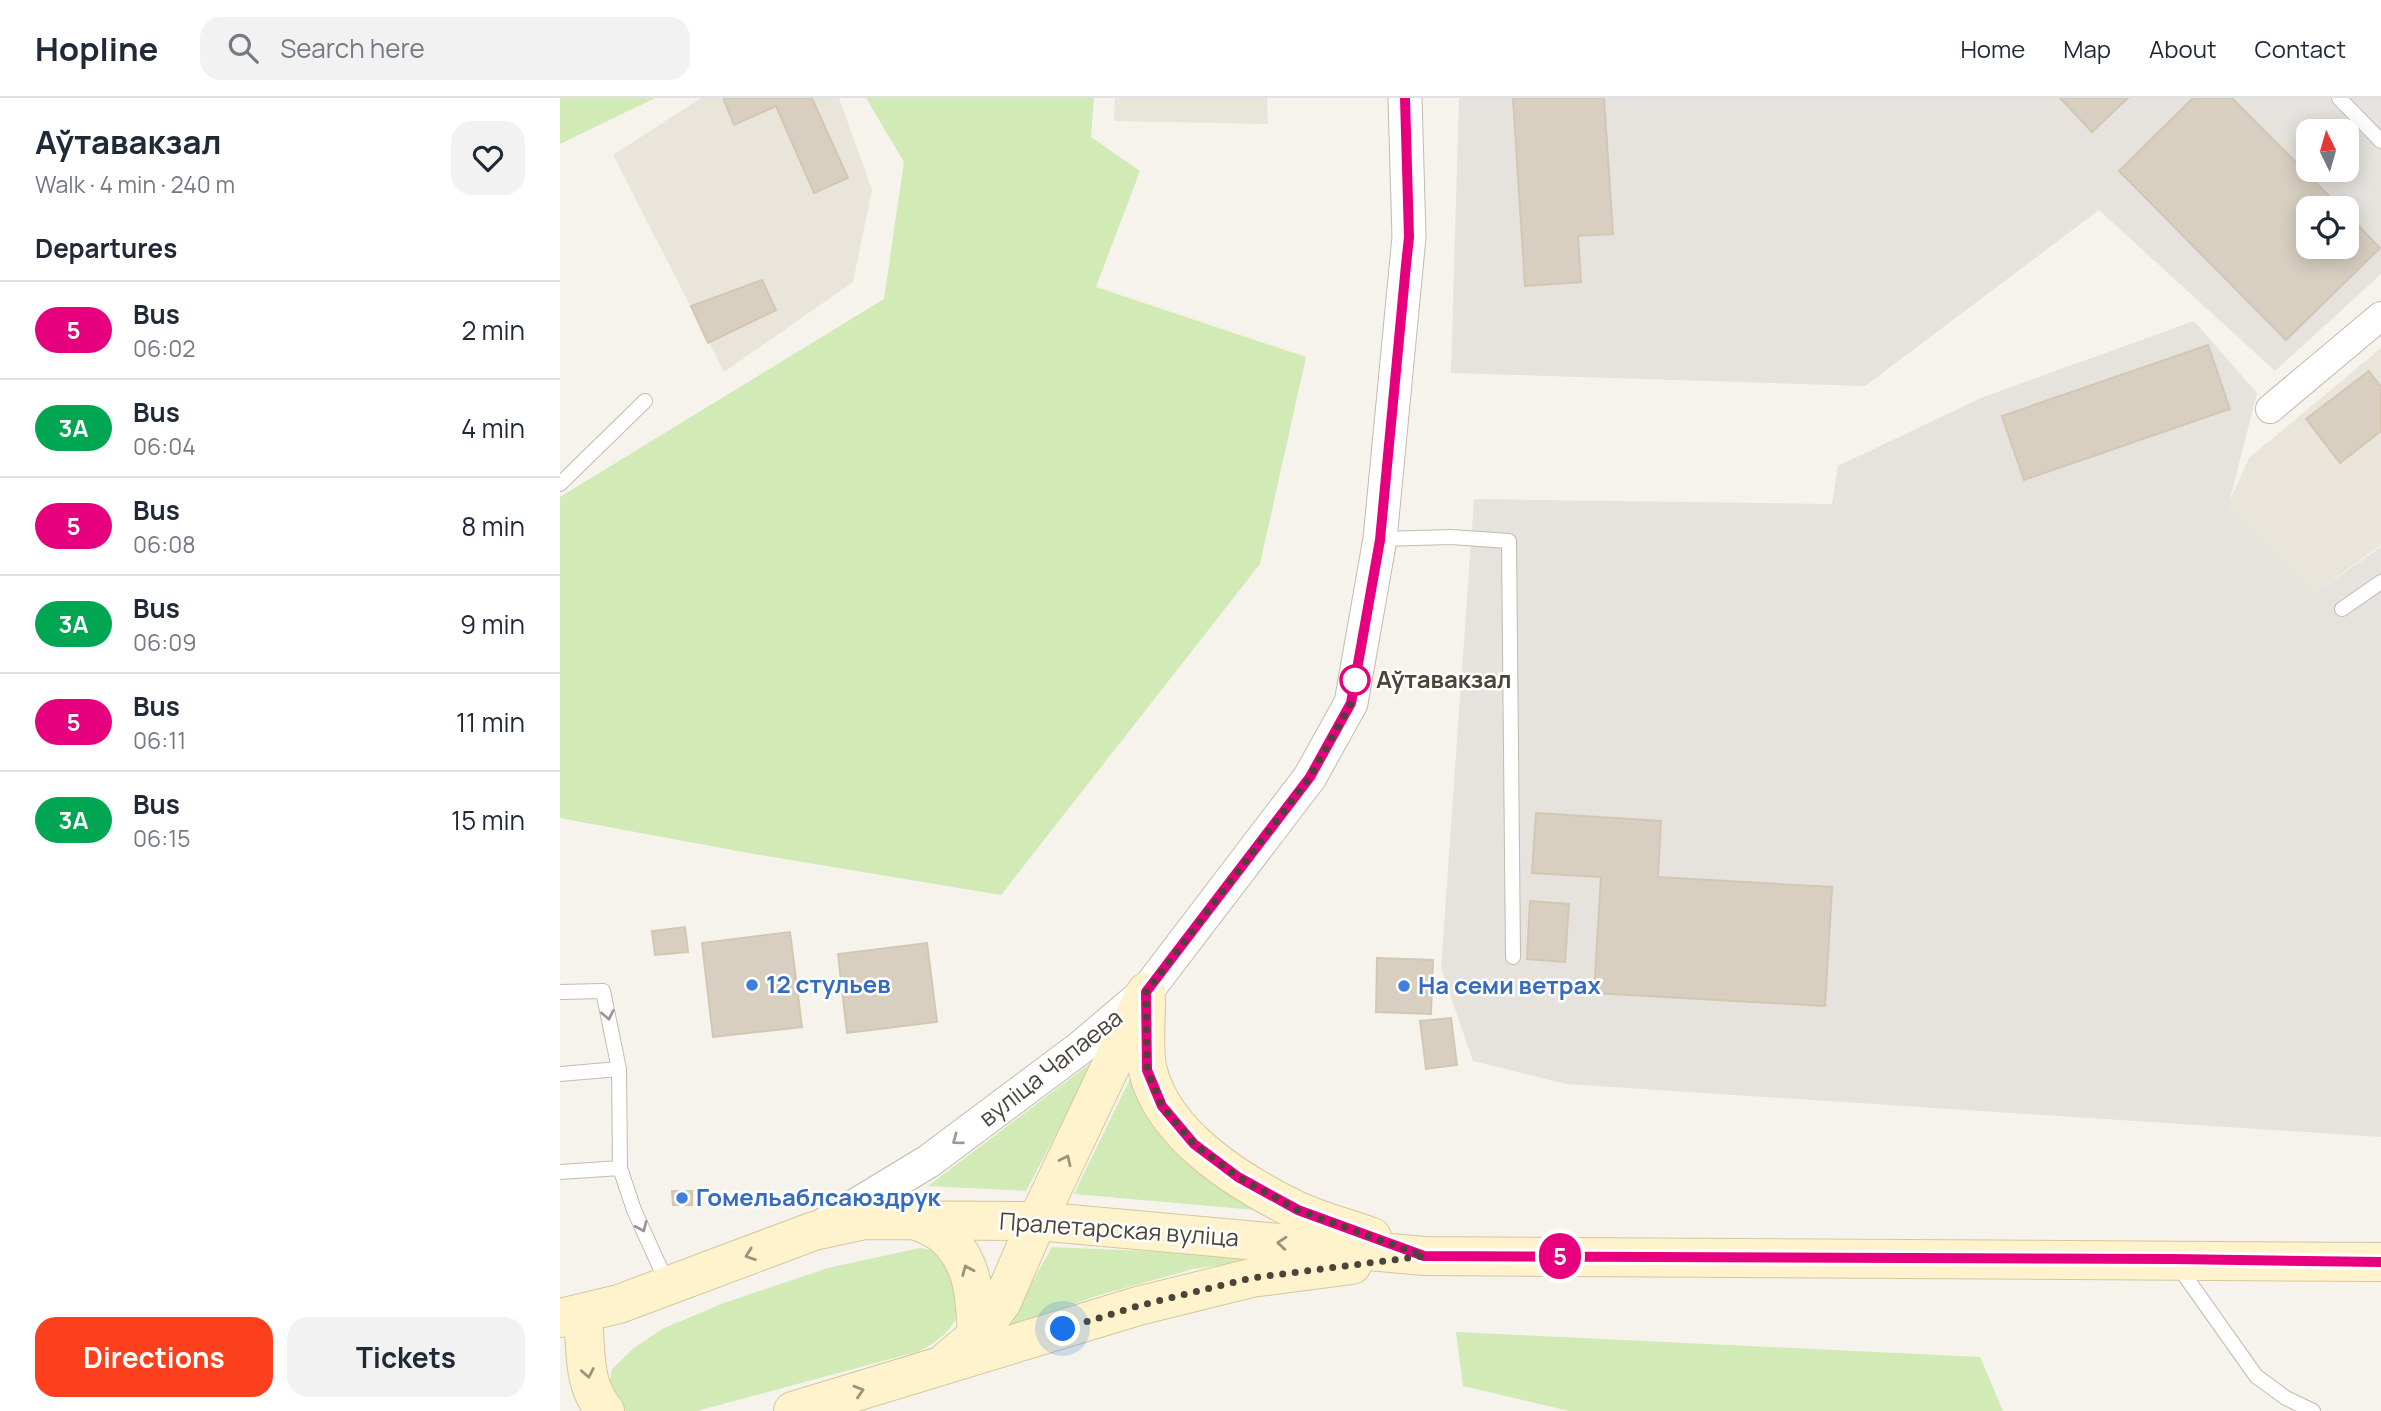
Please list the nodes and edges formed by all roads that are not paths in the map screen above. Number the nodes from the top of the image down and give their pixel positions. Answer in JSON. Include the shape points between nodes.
{"nodes":[{"id":1,"x":1405,"y":98,"type":"edge"},
{"id":2,"x":2339,"y":98,"type":"edge"},
{"id":3,"x":2381,"y":141,"type":"edge"},
{"id":4,"x":2381,"y":316,"type":"edge"},
{"id":5,"x":645,"y":401,"type":"dead end"},
{"id":6,"x":2270,"y":409,"type":"dead end"},
{"id":7,"x":560,"y":484,"type":"edge"},
{"id":8,"x":1380,"y":540,"type":"junction"},
{"id":9,"x":2381,"y":582,"type":"edge"},
{"id":10,"x":2342,"y":610,"type":"dead end"},
{"id":11,"x":1513,"y":957,"type":"dead end"},
{"id":12,"x":560,"y":992,"type":"edge"},
{"id":13,"x":1146,"y":992,"type":"junction"},
{"id":14,"x":619,"y":1069,"type":"junction"},
{"id":15,"x":560,"y":1074,"type":"edge"},
{"id":16,"x":620,"y":1168,"type":"junction"},
{"id":17,"x":560,"y":1172,"type":"edge"},
{"id":18,"x":913,"y":1219,"type":"junction"},
{"id":19,"x":1037,"y":1221,"type":"junction"},
{"id":20,"x":814,"y":1231,"type":"junction"},
{"id":21,"x":1424,"y":1256,"type":"junction"},
{"id":22,"x":2173,"y":1259,"type":"junction"},
{"id":23,"x":2381,"y":1262,"type":"edge"},
{"id":24,"x":668,"y":1285,"type":"junction"},
{"id":25,"x":568,"y":1333,"type":"edge"},
{"id":26,"x":977,"y":1336,"type":"junction"},
{"id":27,"x":939,"y":1368,"type":"junction"},
{"id":28,"x":606,"y":1411,"type":"edge"},
{"id":29,"x":793,"y":1411,"type":"edge"},
{"id":30,"x":2313,"y":1411,"type":"edge"}],
"edges":[{"from":1,"to":8,"type":"street","name":"вуліца Чапаева","via":[[1409,237]]},
{"from":2,"to":3,"type":"lane"},
{"from":4,"to":6,"type":"street"},
{"from":5,"to":7,"type":"lane"},
{"from":8,"to":11,"type":"lane","via":[[1451,537],[1509,541]]},
{"from":8,"to":13,"type":"street","name":"вуліца Чапаева","via":[[1351,703],[1310,777]]},
{"from":9,"to":10,"type":"lane"},
{"from":12,"to":14,"type":"lane","one_way":true,"via":[[603,991]]},
{"from":19,"to":13,"type":"main road","one_way":true},
{"from":13,"to":20,"type":"street","name":"вуліца Чапаева","one_way":true,"via":[[1080,1048],[929,1161]]},
{"from":13,"to":21,"type":"main road","via":[[1147,1070],[1162,1106],[1194,1144],[1238,1177],[1298,1210]]},
{"from":14,"to":15,"type":"lane"},
{"from":14,"to":16,"type":"lane"},
{"from":16,"to":17,"type":"lane"},
{"from":16,"to":24,"type":"lane","one_way":true},
{"from":18,"to":19,"type":"main road","name":"Пралетарская вуліца"},
{"from":18,"to":20,"type":"main road","name":"Пралетарская вуліца","via":[[865,1220]]},
{"from":26,"to":18,"type":"main road","one_way":true,"via":[[969,1270],[946,1236]]},
{"from":21,"to":19,"type":"main road","name":"Пралетарская вуліца","one_way":true},
{"from":19,"to":26,"type":"main road","via":[[1002,1302]]},
{"from":20,"to":24,"type":"main road","name":"Пралетарская вуліца","one_way":true},
{"from":21,"to":22,"type":"main road","name":"Пралетарская вуліца"},
{"from":21,"to":27,"type":"main road","name":"Пралетарская вуліца","via":[[1251,1278],[1138,1306]]},
{"from":22,"to":23,"type":"main road","name":"Пралетарская вуліца"},
{"from":22,"to":30,"type":"lane","via":[[2256,1376]]},
{"from":24,"to":25,"type":"main road","name":"Пралетарская вуліца","via":[[619,1304]]},
{"from":25,"to":28,"type":"main road","one_way":true,"via":[[595,1398]]},
{"from":26,"to":27,"type":"main road"},
{"from":29,"to":27,"type":"main road","name":"Пралетарская вуліца","one_way":true}]}
